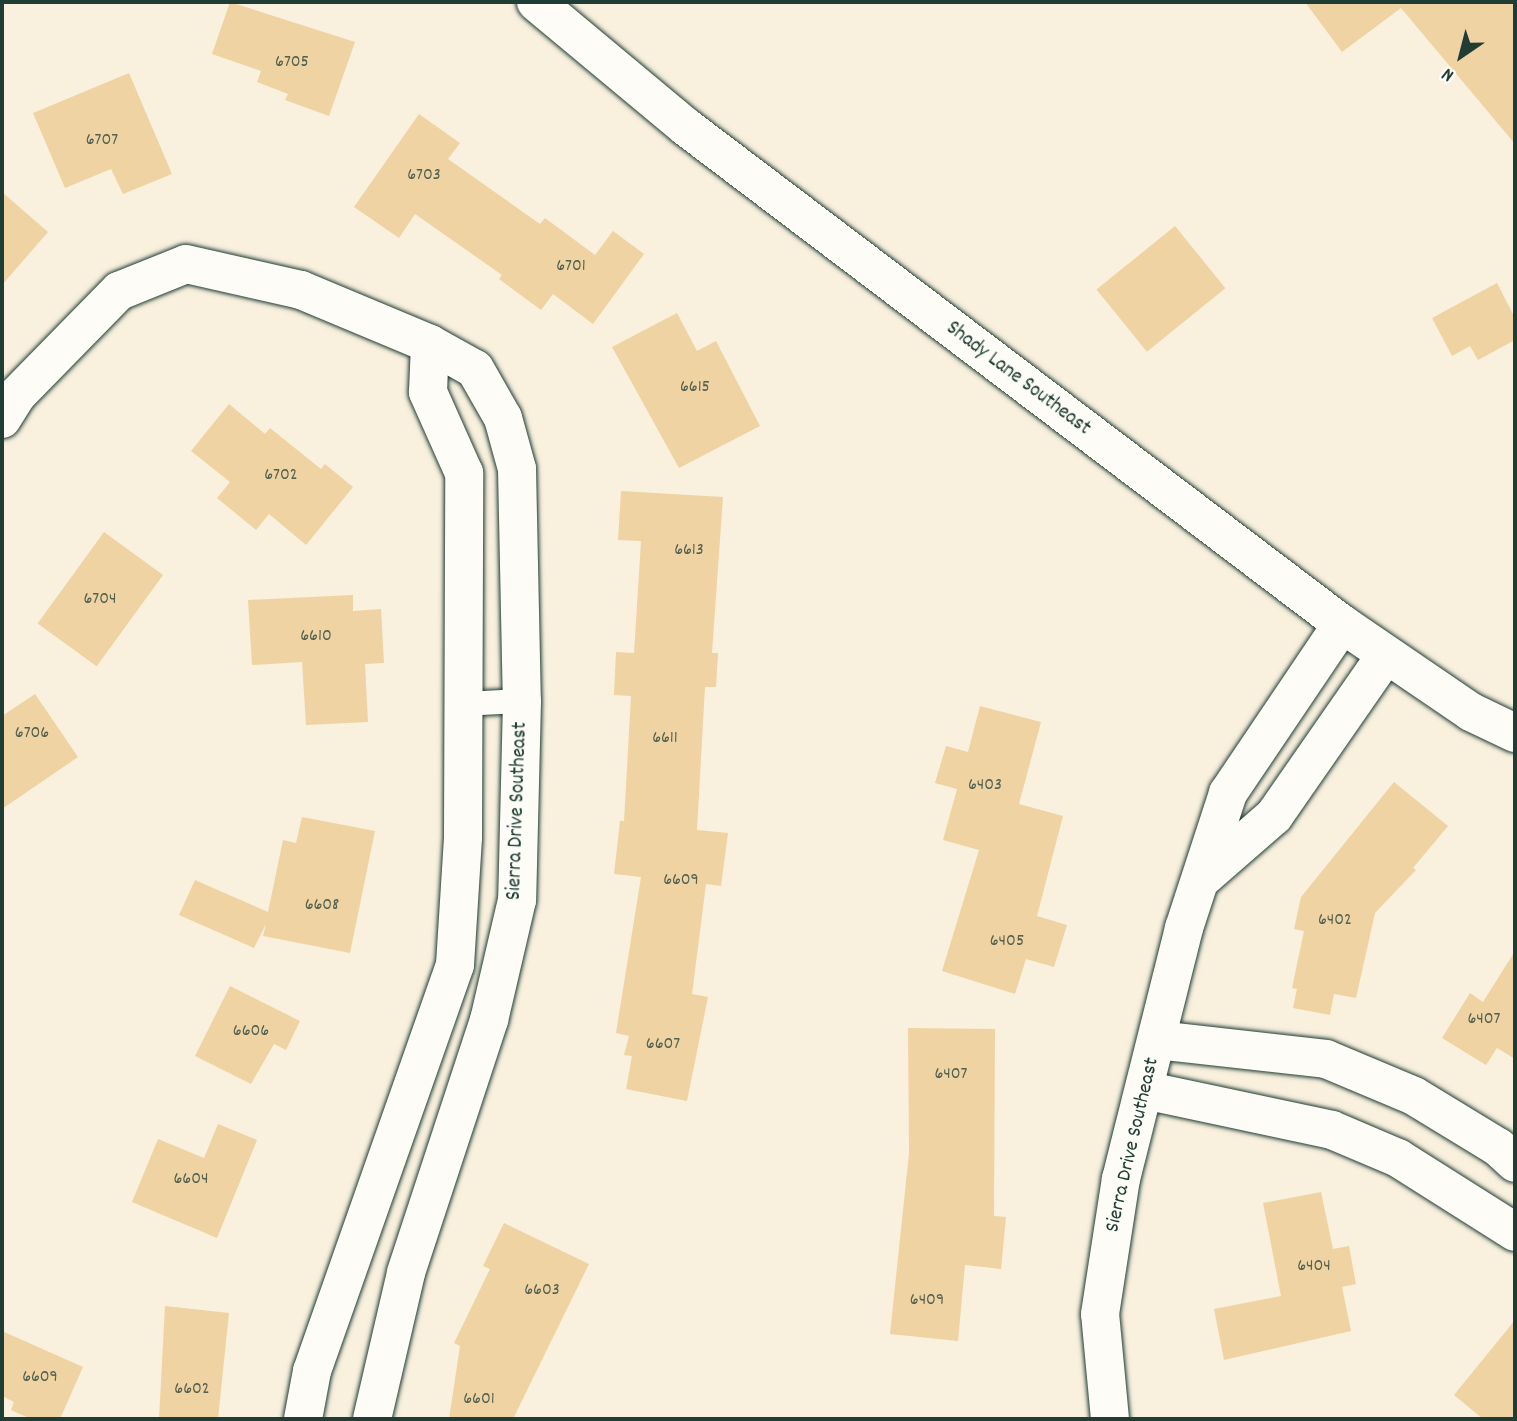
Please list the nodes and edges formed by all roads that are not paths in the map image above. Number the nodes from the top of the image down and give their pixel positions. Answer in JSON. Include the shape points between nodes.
{"nodes":[{"id":1,"x":536,"y":2,"type":"edge"},
{"id":2,"x":430,"y":344,"type":"junction"},
{"id":3,"x":2,"y":419,"type":"edge"},
{"id":4,"x":1342,"y":624,"type":"junction"},
{"id":5,"x":1386,"y":655,"type":"junction"},
{"id":6,"x":522,"y":701,"type":"junction"},
{"id":7,"x":464,"y":704,"type":"junction"},
{"id":8,"x":1515,"y":733,"type":"edge"},
{"id":9,"x":1203,"y":877,"type":"junction"},
{"id":10,"x":1157,"y":1040,"type":"junction"},
{"id":11,"x":1144,"y":1090,"type":"junction"},
{"id":12,"x":1515,"y":1163,"type":"edge"},
{"id":13,"x":1515,"y":1232,"type":"edge"},
{"id":14,"x":303,"y":1419,"type":"edge"},
{"id":15,"x":372,"y":1419,"type":"edge"},
{"id":16,"x":1110,"y":1419,"type":"edge"}],
"edges":[{"from":1,"to":4,"type":"street","name":"Shady Lane Southeast","via":[[686,127]]},
{"from":2,"to":3,"type":"street","name":"Sierra Drive Southeast","via":[[301,290],[186,264],[119,291],[17,395]]},
{"from":2,"to":6,"type":"street","name":"Sierra Drive Southeast","via":[[475,369],[503,418],[517,469]]},
{"from":2,"to":7,"type":"street","via":[[428,392],[464,473]]},
{"from":4,"to":5,"type":"street","name":"Shady Lane Southeast"},
{"from":4,"to":9,"type":"street","name":"Sierra Drive Southeast","via":[[1228,793]]},
{"from":5,"to":8,"type":"street","name":"Shady Lane Southeast","via":[[1471,712]]},
{"from":5,"to":9,"type":"street","name":"Sierra Drive Southeast","via":[[1274,816]]},
{"from":6,"to":7,"type":"lane"},
{"from":6,"to":15,"type":"street","name":"Sierra Drive Southeast","via":[[517,900],[489,1020],[406,1273]]},
{"from":7,"to":14,"type":"street","via":[[463,837],[454,965],[312,1371]]},
{"from":9,"to":10,"type":"street","name":"Sierra Drive Southeast","via":[[1184,928]]},
{"from":10,"to":11,"type":"street","name":"Sierra Drive Southeast"},
{"from":10,"to":12,"type":"street","via":[[1326,1059],[1414,1096],[1498,1147]]},
{"from":11,"to":13,"type":"street","via":[[1332,1130],[1398,1158]]},
{"from":11,"to":16,"type":"street","name":"Sierra Drive Southeast","via":[[1121,1179],[1100,1314]]}]}
